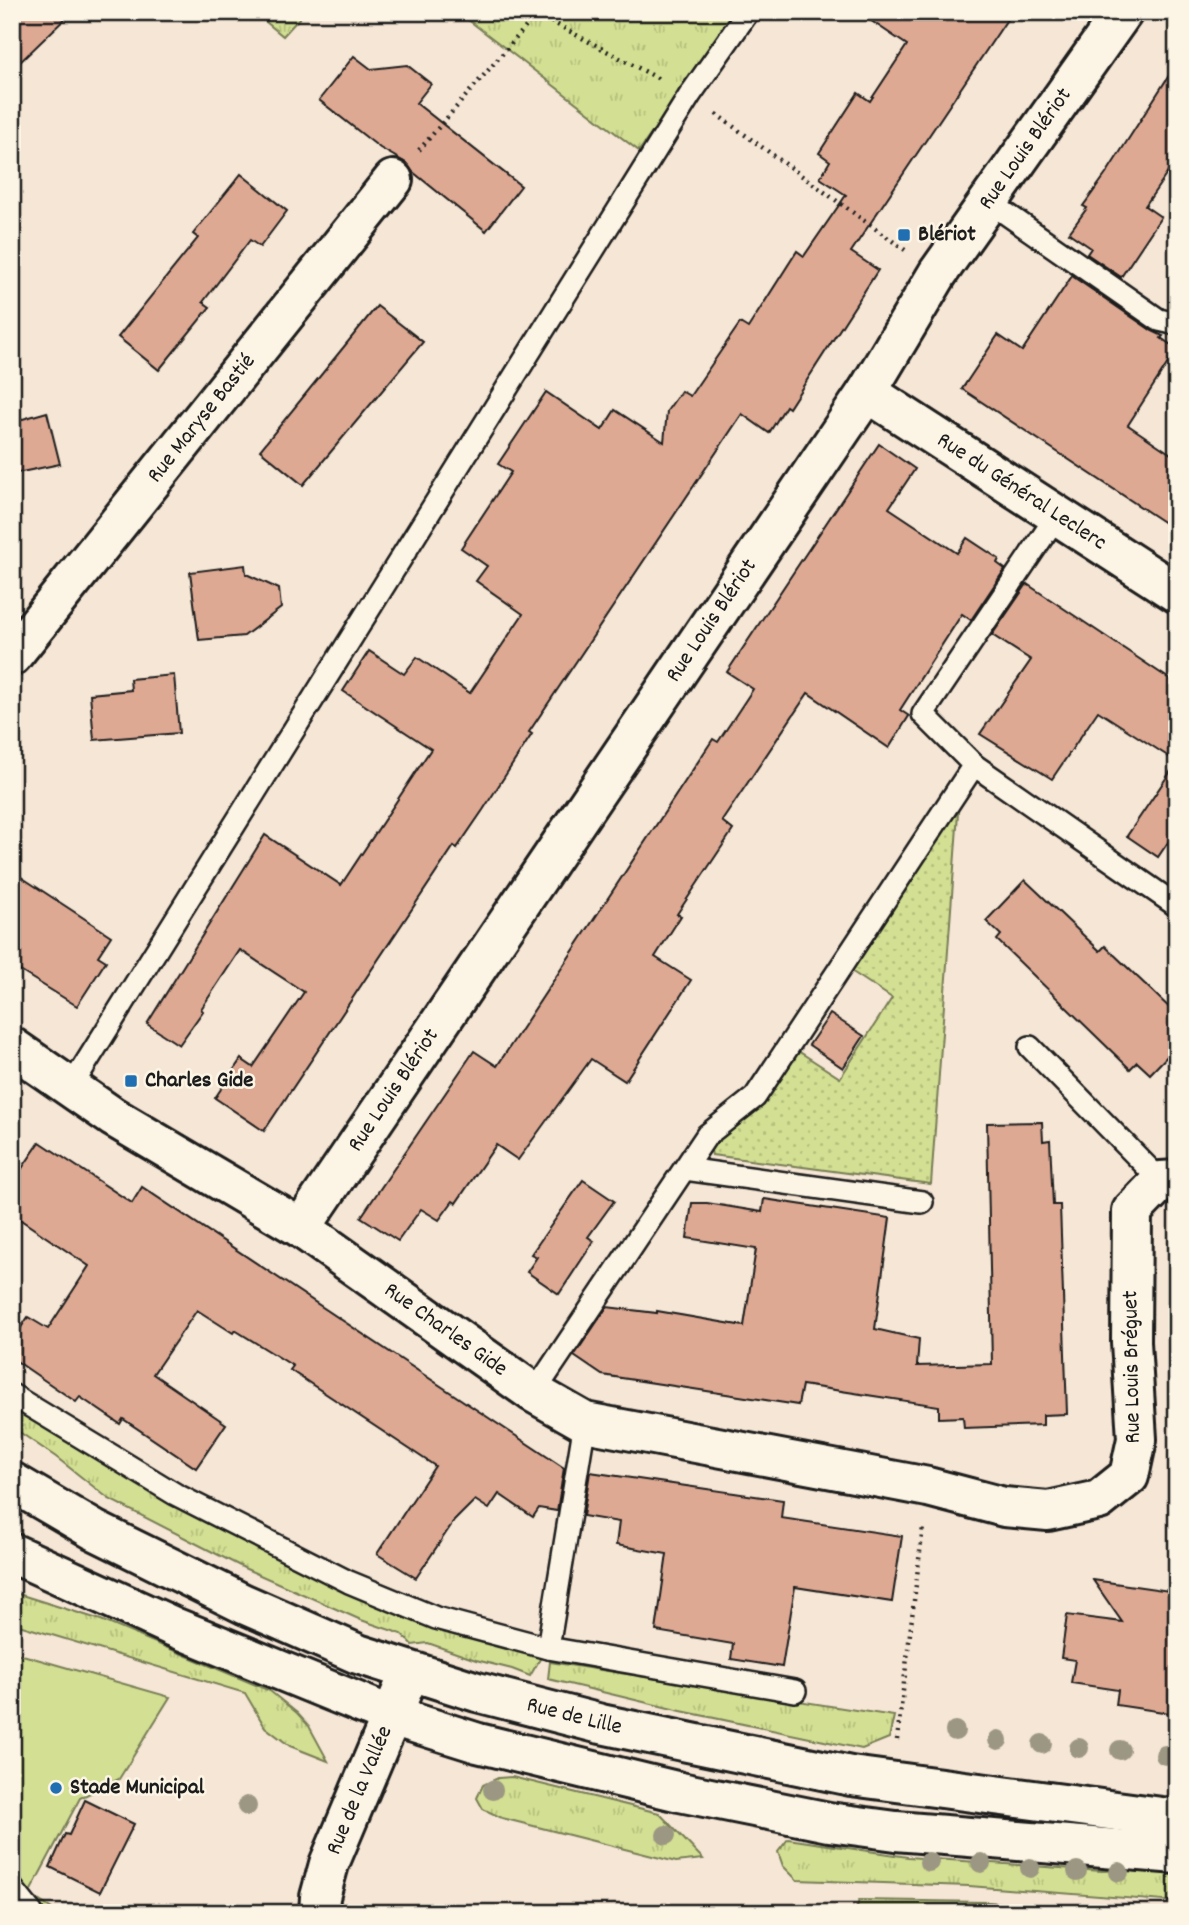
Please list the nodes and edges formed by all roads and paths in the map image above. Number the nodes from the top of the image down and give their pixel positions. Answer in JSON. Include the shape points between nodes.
{"nodes":[{"id":1,"x":748,"y":12,"type":"edge"},
{"id":2,"x":1123,"y":12,"type":"edge"},
{"id":3,"x":393,"y":180,"type":"dead end"},
{"id":4,"x":988,"y":201,"type":"junction"},
{"id":5,"x":1177,"y":324,"type":"edge"},
{"id":6,"x":867,"y":392,"type":"junction"},
{"id":7,"x":1058,"y":514,"type":"junction"},
{"id":8,"x":1177,"y":593,"type":"edge"},
{"id":9,"x":12,"y":656,"type":"edge"},
{"id":10,"x":974,"y":765,"type":"junction"},
{"id":11,"x":1177,"y":906,"type":"edge"},
{"id":12,"x":12,"y":1047,"type":"edge"},
{"id":13,"x":1030,"y":1048,"type":"dead end"},
{"id":14,"x":71,"y":1087,"type":"junction"},
{"id":15,"x":685,"y":1169,"type":"junction"},
{"id":16,"x":1169,"y":1181,"type":"edge"},
{"id":17,"x":922,"y":1202,"type":"dead end"},
{"id":18,"x":301,"y":1228,"type":"junction"},
{"id":19,"x":534,"y":1392,"type":"junction"},
{"id":20,"x":12,"y":1395,"type":"edge"},
{"id":21,"x":585,"y":1422,"type":"junction"},
{"id":22,"x":12,"y":1466,"type":"edge"},
{"id":23,"x":12,"y":1482,"type":"edge"},
{"id":24,"x":928,"y":1488,"type":"junction"},
{"id":25,"x":57,"y":1509,"type":"junction"},
{"id":26,"x":12,"y":1553,"type":"edge"},
{"id":27,"x":548,"y":1648,"type":"junction"},
{"id":28,"x":410,"y":1672,"type":"junction"},
{"id":29,"x":795,"y":1691,"type":"dead end"},
{"id":30,"x":392,"y":1716,"type":"junction"},
{"id":31,"x":892,"y":1783,"type":"junction"},
{"id":32,"x":1177,"y":1819,"type":"edge"},
{"id":33,"x":1177,"y":1854,"type":"edge"},
{"id":34,"x":12,"y":1888,"type":"edge"},
{"id":35,"x":32,"y":1913,"type":"edge"},
{"id":36,"x":319,"y":1913,"type":"edge"}],
"edges":[{"from":1,"to":14,"type":"lane","via":[[690,95]]},
{"from":2,"to":4,"type":"street","name":"Rue Louis Blériot"},
{"from":3,"to":9,"type":"street","name":"Rue Maryse Bastié"},
{"from":4,"to":5,"type":"lane","via":[[1159,320]]},
{"from":4,"to":6,"type":"street","name":"Rue Louis Blériot","via":[[938,273]]},
{"from":6,"to":7,"type":"street","name":"Rue du Général Leclerc"},
{"from":6,"to":18,"type":"street","name":"Rue Louis Blériot"},
{"from":7,"to":8,"type":"street","name":"Rue du Général Leclerc"},
{"from":7,"to":10,"type":"lane","via":[[923,714]]},
{"from":10,"to":11,"type":"lane"},
{"from":10,"to":15,"type":"lane","via":[[755,1097],[707,1135]]},
{"from":12,"to":14,"type":"street","name":"Rue Charles Gide"},
{"from":13,"to":16,"type":"lane","name":"Rue Louis Bréguet"},
{"from":14,"to":18,"type":"street","name":"Rue Charles Gide","via":[[113,1117]]},
{"from":15,"to":17,"type":"lane"},
{"from":15,"to":19,"type":"lane"},
{"from":16,"to":24,"type":"street","name":"Rue Louis Bréguet","via":[[1132,1211],[1131,1342],[1137,1439],[1129,1476],[1099,1500],[1048,1511],[1004,1507]]},
{"from":18,"to":19,"type":"street","name":"Rue Charles Gide"},
{"from":19,"to":21,"type":"street","name":"Rue Charles Gide"},
{"from":20,"to":27,"type":"lane","via":[[175,1494],[349,1582],[436,1618]]},
{"from":21,"to":24,"type":"street","name":"Rue Charles Gide"},
{"from":21,"to":27,"type":"lane"},
{"from":22,"to":25,"type":"lane"},
{"from":23,"to":25,"type":"street","name":"Rue de Lille"},
{"from":24,"to":31,"type":"path"},
{"from":25,"to":28,"type":"street","name":"Rue de Lille","via":[[244,1604]]},
{"from":26,"to":30,"type":"street","via":[[174,1628]]},
{"from":27,"to":29,"type":"lane"},
{"from":28,"to":30,"type":"street","name":"Rue de la Vallée"},
{"from":28,"to":31,"type":"street","name":"Rue de Lille","via":[[601,1724]]},
{"from":30,"to":33,"type":"street","via":[[478,1743],[632,1781],[829,1822]]},
{"from":30,"to":36,"type":"street","name":"Rue de la Vallée","via":[[329,1864]]},
{"from":31,"to":32,"type":"street","name":"Rue de Lille"},
{"from":34,"to":35,"type":"lane"}]}
